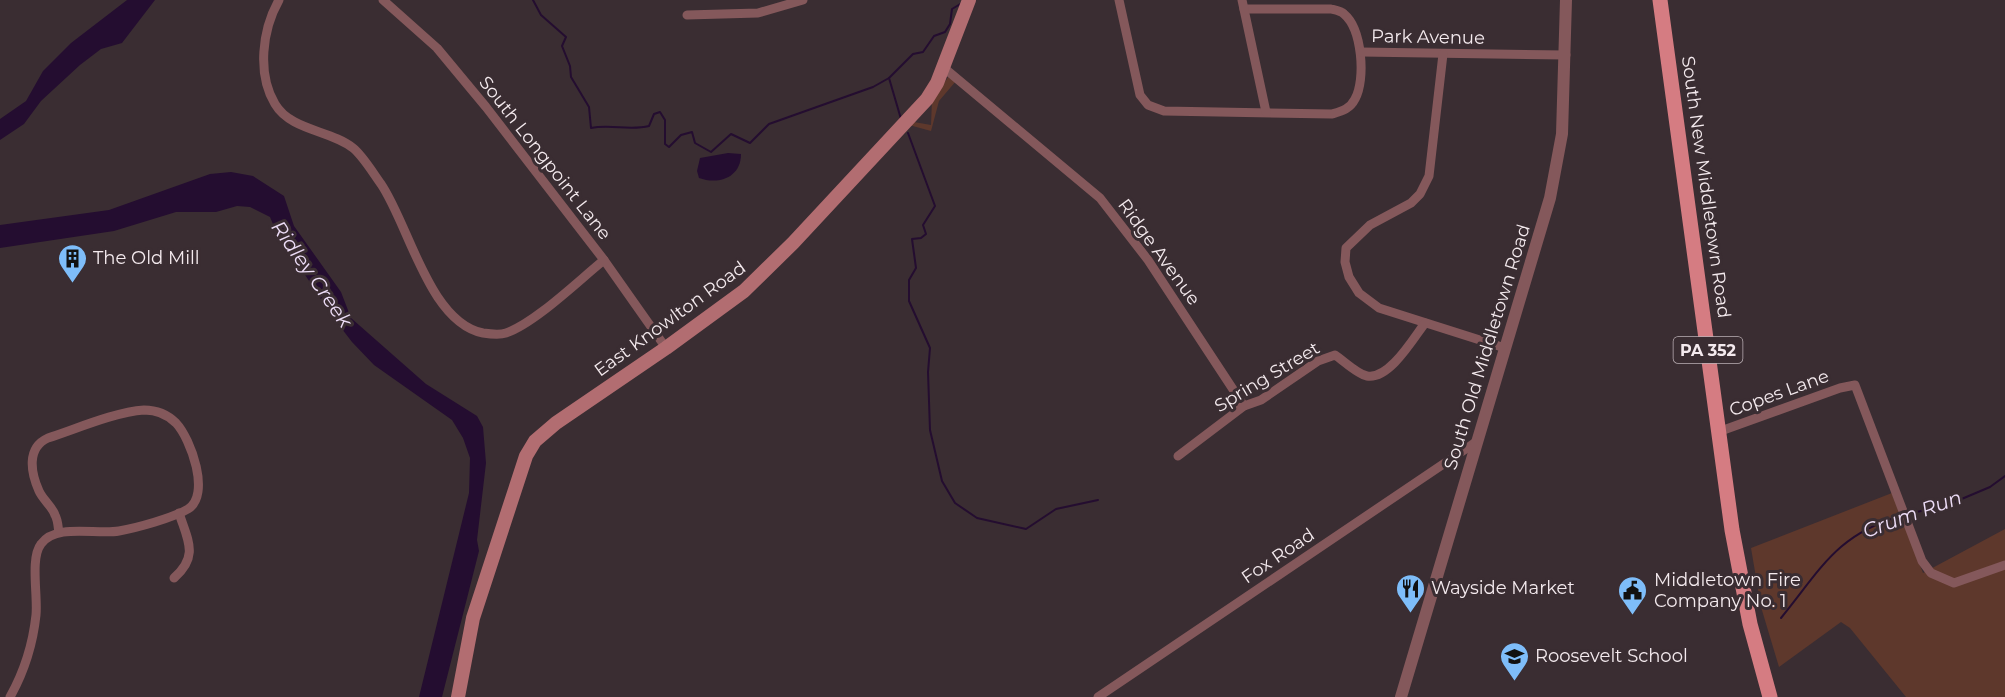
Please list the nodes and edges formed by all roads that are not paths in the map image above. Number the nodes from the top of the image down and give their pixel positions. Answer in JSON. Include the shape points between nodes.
{"nodes":[{"id":1,"x":279,"y":0,"type":"edge"},
{"id":2,"x":383,"y":0,"type":"edge"},
{"id":3,"x":803,"y":0,"type":"edge"},
{"id":4,"x":969,"y":0,"type":"edge"},
{"id":5,"x":1119,"y":0,"type":"edge"},
{"id":6,"x":1566,"y":0,"type":"edge"},
{"id":7,"x":1660,"y":0,"type":"edge"},
{"id":8,"x":1243,"y":5,"type":"edge"},
{"id":9,"x":687,"y":15,"type":"dead end"},
{"id":10,"x":1361,"y":52,"type":"junction"},
{"id":11,"x":1443,"y":54,"type":"junction"},
{"id":12,"x":1566,"y":55,"type":"junction"},
{"id":13,"x":944,"y":67,"type":"junction"},
{"id":14,"x":1266,"y":112,"type":"junction"},
{"id":15,"x":604,"y":260,"type":"junction"},
{"id":16,"x":1425,"y":323,"type":"junction"},
{"id":17,"x":666,"y":348,"type":"junction"},
{"id":18,"x":1505,"y":348,"type":"junction"},
{"id":19,"x":1244,"y":406,"type":"junction"},
{"id":20,"x":1718,"y":432,"type":"junction"},
{"id":21,"x":1476,"y":442,"type":"junction"},
{"id":22,"x":1178,"y":456,"type":"dead end"},
{"id":23,"x":179,"y":513,"type":"junction"},
{"id":24,"x":59,"y":533,"type":"junction"},
{"id":25,"x":2005,"y":565,"type":"edge"},
{"id":26,"x":174,"y":578,"type":"dead end"},
{"id":27,"x":10,"y":697,"type":"edge"},
{"id":28,"x":458,"y":697,"type":"edge"},
{"id":29,"x":1098,"y":697,"type":"edge"},
{"id":30,"x":1401,"y":697,"type":"edge"},
{"id":31,"x":1770,"y":697,"type":"edge"}],
"edges":[{"from":1,"to":15,"type":"street","via":[[272,13],[263,61],[276,106],[291,119],[355,149],[382,185],[433,287],[463,325],[483,333],[503,334],[528,321]]},
{"from":2,"to":15,"type":"street","name":"South Longpoint Lane","via":[[437,48]]},
{"from":3,"to":9,"type":"street","via":[[758,13]]},
{"from":4,"to":13,"type":"main road","name":"East Knowlton Road"},
{"from":5,"to":14,"type":"street","via":[[1140,95],[1148,105],[1164,111]]},
{"from":6,"to":12,"type":"street","name":"South Old Middletown Road"},
{"from":7,"to":20,"type":"main road","name":"South New Middletown Road","number":"PA 352"},
{"from":8,"to":10,"type":"street","name":"Park Avenue","via":[[1343,13],[1353,26]]},
{"from":8,"to":14,"type":"street"},
{"from":10,"to":11,"type":"street","name":"Park Avenue"},
{"from":10,"to":14,"type":"street","via":[[1359,89],[1355,101],[1345,111]]},
{"from":11,"to":12,"type":"street","name":"Park Avenue"},
{"from":11,"to":16,"type":"street","via":[[1429,176],[1410,203],[1370,225],[1346,248],[1345,262],[1359,293],[1378,308]]},
{"from":12,"to":18,"type":"street","name":"South Old Middletown Road","via":[[1558,163]]},
{"from":13,"to":17,"type":"main road","name":"East Knowlton Road","via":[[920,107],[774,261],[744,291]]},
{"from":13,"to":19,"type":"street","name":"Ridge Avenue","via":[[1100,198],[1148,260]]},
{"from":15,"to":17,"type":"street","name":"South Longpoint Lane"},
{"from":16,"to":18,"type":"street"},
{"from":16,"to":19,"type":"street","name":"Spring Street","via":[[1389,369],[1375,376],[1365,376],[1335,355],[1318,361],[1261,400]]},
{"from":17,"to":28,"type":"main road","name":"East Knowlton Road","via":[[556,423],[530,449],[473,618]]},
{"from":18,"to":21,"type":"street","name":"South Old Middletown Road"},
{"from":19,"to":22,"type":"street","name":"Spring Street"},
{"from":20,"to":25,"type":"street","name":"Copes Lane","via":[[1855,385],[1930,573],[1954,583]]},
{"from":20,"to":31,"type":"main road","name":"South New Middletown Road","number":"PA 352","via":[[1741,583]]},
{"from":21,"to":29,"type":"street","name":"Fox Road"},
{"from":21,"to":30,"type":"street","name":"South Old Middletown Road"},
{"from":23,"to":24,"type":"street","via":[[120,531]]},
{"from":23,"to":24,"type":"street","via":[[194,504],[200,488],[185,437],[167,416],[138,411],[48,438],[37,447],[32,468],[39,490],[55,513]]},
{"from":23,"to":26,"type":"street","via":[[190,555],[186,567]]},
{"from":24,"to":27,"type":"street","via":[[38,548],[34,629]]}]}
